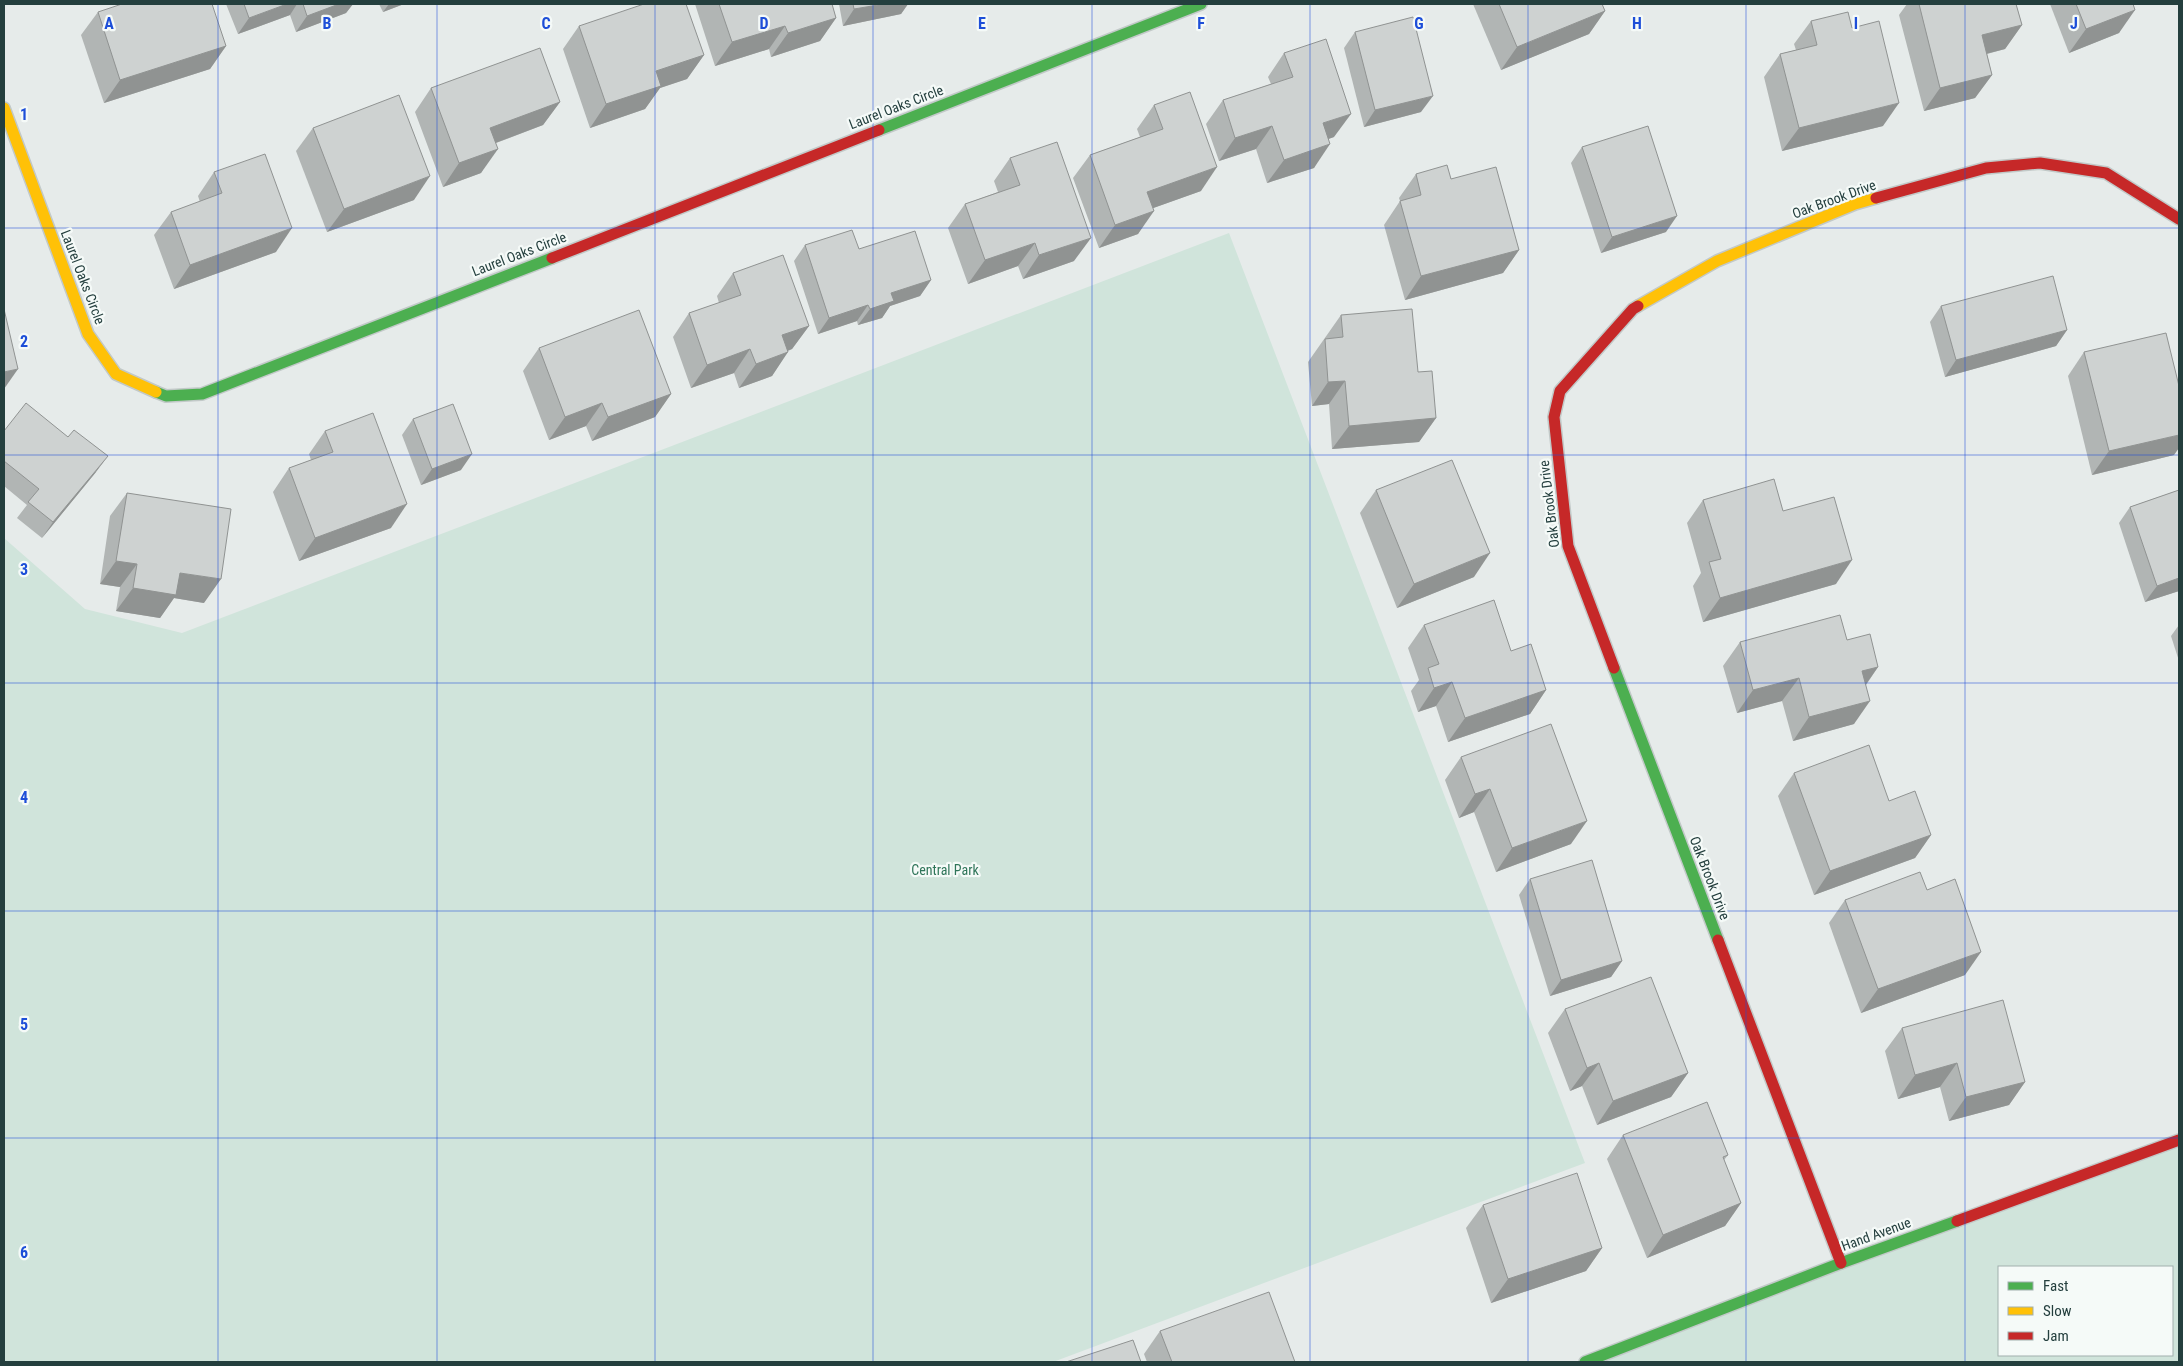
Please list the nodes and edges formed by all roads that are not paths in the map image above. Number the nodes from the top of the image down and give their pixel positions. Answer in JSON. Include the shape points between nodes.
{"nodes":[{"id":1,"x":1201,"y":4,"type":"edge"},
{"id":2,"x":4,"y":108,"type":"edge"},
{"id":3,"x":2179,"y":219,"type":"edge"},
{"id":4,"x":2179,"y":1140,"type":"edge"},
{"id":5,"x":1841,"y":1262,"type":"junction"},
{"id":6,"x":1585,"y":1362,"type":"edge"}],
"edges":[{"from":1,"to":2,"type":"street","name":"Laurel Oaks Circle","via":[[202,394],[166,396],[116,374],[88,334]]},
{"from":3,"to":5,"type":"street","name":"Oak Brook Drive","via":[[2106,173],[2040,163],[1986,168],[1854,204],[1717,261],[1633,310],[1560,391],[1554,417],[1568,546]]},
{"from":4,"to":5,"type":"street","name":"Hand Avenue"},
{"from":5,"to":6,"type":"street","name":"Hand Avenue"}]}
